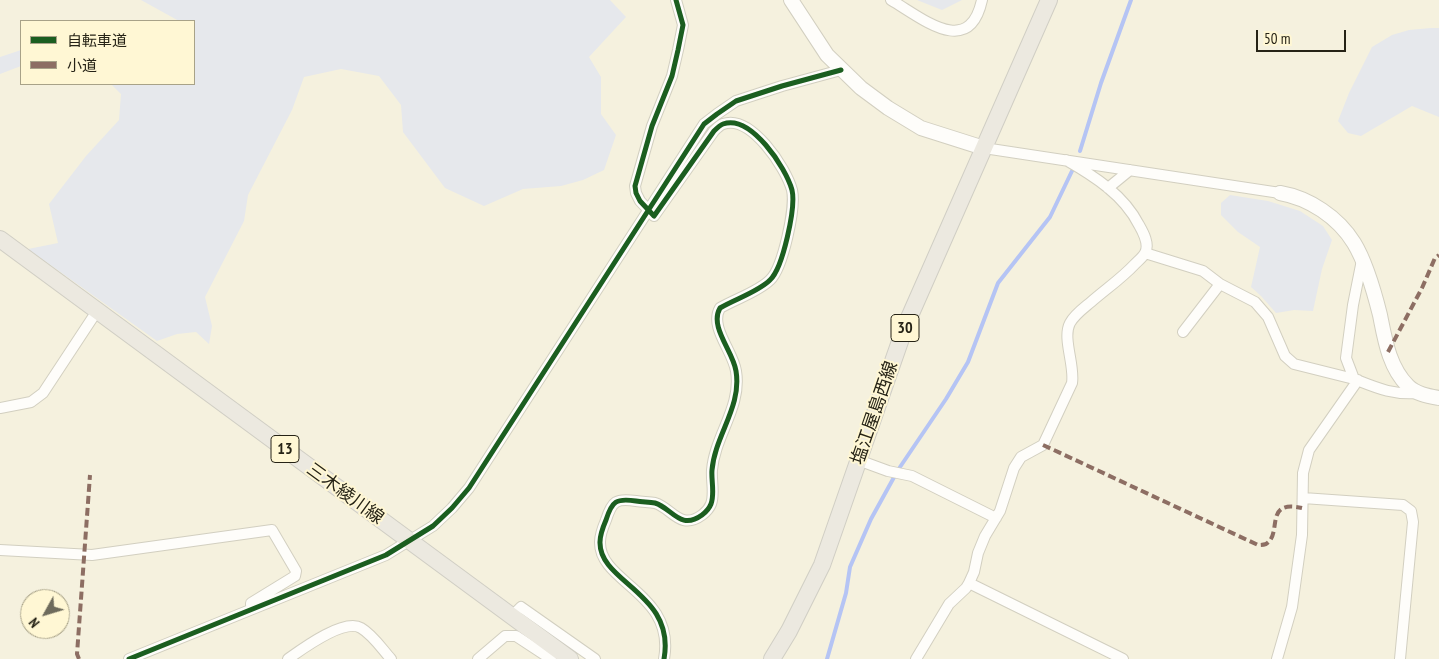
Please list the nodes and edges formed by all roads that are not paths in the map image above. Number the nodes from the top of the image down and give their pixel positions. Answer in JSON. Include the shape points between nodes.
{"nodes":[{"id":1,"x":676,"y":0,"type":"edge"},
{"id":2,"x":791,"y":0,"type":"edge"},
{"id":3,"x":891,"y":0,"type":"edge"},
{"id":4,"x":982,"y":0,"type":"edge"},
{"id":5,"x":1049,"y":0,"type":"edge"},
{"id":6,"x":841,"y":70,"type":"junction"},
{"id":7,"x":984,"y":148,"type":"junction"},
{"id":8,"x":1066,"y":160,"type":"junction"},
{"id":9,"x":1130,"y":170,"type":"junction"},
{"id":10,"x":1108,"y":188,"type":"junction"},
{"id":11,"x":1280,"y":193,"type":"joint"},
{"id":12,"x":649,"y":211,"type":"junction"},
{"id":13,"x":0,"y":240,"type":"edge"},
{"id":14,"x":1145,"y":253,"type":"junction"},
{"id":15,"x":1362,"y":260,"type":"junction"},
{"id":16,"x":1220,"y":284,"type":"junction"},
{"id":17,"x":97,"y":311,"type":"junction"},
{"id":18,"x":1183,"y":332,"type":"dead end"},
{"id":19,"x":1356,"y":380,"type":"junction"},
{"id":20,"x":1417,"y":393,"type":"junction"},
{"id":21,"x":1439,"y":398,"type":"edge"},
{"id":22,"x":0,"y":408,"type":"edge"},
{"id":23,"x":858,"y":460,"type":"junction"},
{"id":24,"x":1303,"y":498,"type":"junction"},
{"id":25,"x":996,"y":518,"type":"junction"},
{"id":26,"x":410,"y":541,"type":"junction"},
{"id":27,"x":0,"y":550,"type":"edge"},
{"id":28,"x":969,"y":583,"type":"junction"},
{"id":29,"x":252,"y":608,"type":"junction"},
{"id":30,"x":512,"y":616,"type":"junction"},
{"id":31,"x":562,"y":658,"type":"edge"},
{"id":32,"x":1279,"y":658,"type":"edge"},
{"id":33,"x":129,"y":659,"type":"edge"},
{"id":34,"x":288,"y":659,"type":"edge"},
{"id":35,"x":391,"y":659,"type":"edge"},
{"id":36,"x":478,"y":659,"type":"edge"},
{"id":37,"x":595,"y":659,"type":"edge"},
{"id":38,"x":664,"y":659,"type":"edge"},
{"id":39,"x":772,"y":659,"type":"edge"},
{"id":40,"x":916,"y":659,"type":"edge"},
{"id":41,"x":1123,"y":659,"type":"edge"},
{"id":42,"x":1400,"y":659,"type":"edge"}],
"edges":[{"from":1,"to":12,"type":"street","via":[[683,25],[678,50],[636,186],[636,193]]},
{"from":2,"to":6,"type":"street","via":[[827,56]]},
{"from":3,"to":4,"type":"street","via":[[938,28],[960,32],[971,25],[980,13]]},
{"from":5,"to":7,"type":"main road","name":"塩江屋島西線","number":"30"},
{"from":6,"to":7,"type":"street","via":[[888,108],[922,128]]},
{"from":6,"to":12,"type":"street","via":[[745,98],[717,114],[704,124]]},
{"from":7,"to":8,"type":"street"},
{"from":7,"to":23,"type":"main road","name":"塩江屋島西線","number":"30","via":[[905,327]]},
{"from":8,"to":9,"type":"street"},
{"from":8,"to":10,"type":"street"},
{"from":9,"to":10,"type":"street"},
{"from":9,"to":11,"type":"street"},
{"from":10,"to":14,"type":"street","via":[[1133,213],[1146,243]]},
{"from":11,"to":15,"type":"street","via":[[1309,202],[1339,224]]},
{"from":12,"to":26,"type":"street","via":[[469,488],[433,526]]},
{"from":12,"to":38,"type":"street","via":[[654,216],[714,131],[723,124],[736,124],[753,131],[780,164],[793,192],[787,239],[771,280],[716,313],[718,329],[732,357],[737,387],[715,456],[712,501],[708,510],[690,521],[680,519],[656,504],[616,501],[610,506],[601,532],[600,544],[608,563],[655,611],[663,627]]},
{"from":13,"to":17,"type":"main road","name":"三木綾川線","number":"13"},
{"from":14,"to":16,"type":"street","via":[[1203,271]]},
{"from":14,"to":25,"type":"street","via":[[1076,314],[1069,324],[1067,336],[1074,373],[1072,383],[1043,445],[1021,457],[1014,468]]},
{"from":15,"to":19,"type":"street","via":[[1346,358]]},
{"from":15,"to":20,"type":"street","via":[[1394,367]]},
{"from":16,"to":18,"type":"street"},
{"from":16,"to":19,"type":"street","via":[[1255,302],[1268,317],[1285,356],[1294,364]]},
{"from":17,"to":22,"type":"street","via":[[43,393],[31,402]]},
{"from":17,"to":26,"type":"main road","name":"三木綾川線","number":"13"},
{"from":19,"to":20,"type":"street","via":[[1400,394]]},
{"from":19,"to":24,"type":"street","via":[[1309,450],[1303,473]]},
{"from":20,"to":21,"type":"street"},
{"from":23,"to":25,"type":"street","via":[[912,476]]},
{"from":23,"to":39,"type":"main road","name":"塩江屋島西線","number":"30","via":[[822,565]]},
{"from":24,"to":32,"type":"street","via":[[1302,535],[1292,607]]},
{"from":24,"to":42,"type":"street","via":[[1403,505],[1412,511],[1414,522]]},
{"from":25,"to":28,"type":"street","via":[[978,552]]},
{"from":26,"to":29,"type":"street","via":[[386,555]]},
{"from":26,"to":30,"type":"main road","name":"三木綾川線","number":"13"},
{"from":27,"to":29,"type":"street","via":[[92,555],[272,530],[296,571],[294,576],[251,603]]},
{"from":28,"to":40,"type":"street","via":[[948,604]]},
{"from":28,"to":41,"type":"street"},
{"from":29,"to":33,"type":"street"},
{"from":30,"to":31,"type":"main road","name":"三木綾川線","number":"13"},
{"from":30,"to":37,"type":"street","via":[[521,607]]},
{"from":31,"to":36,"type":"street","via":[[516,636],[505,636]]},
{"from":34,"to":35,"type":"street","via":[[328,633],[353,626],[360,627],[371,636]]}]}
